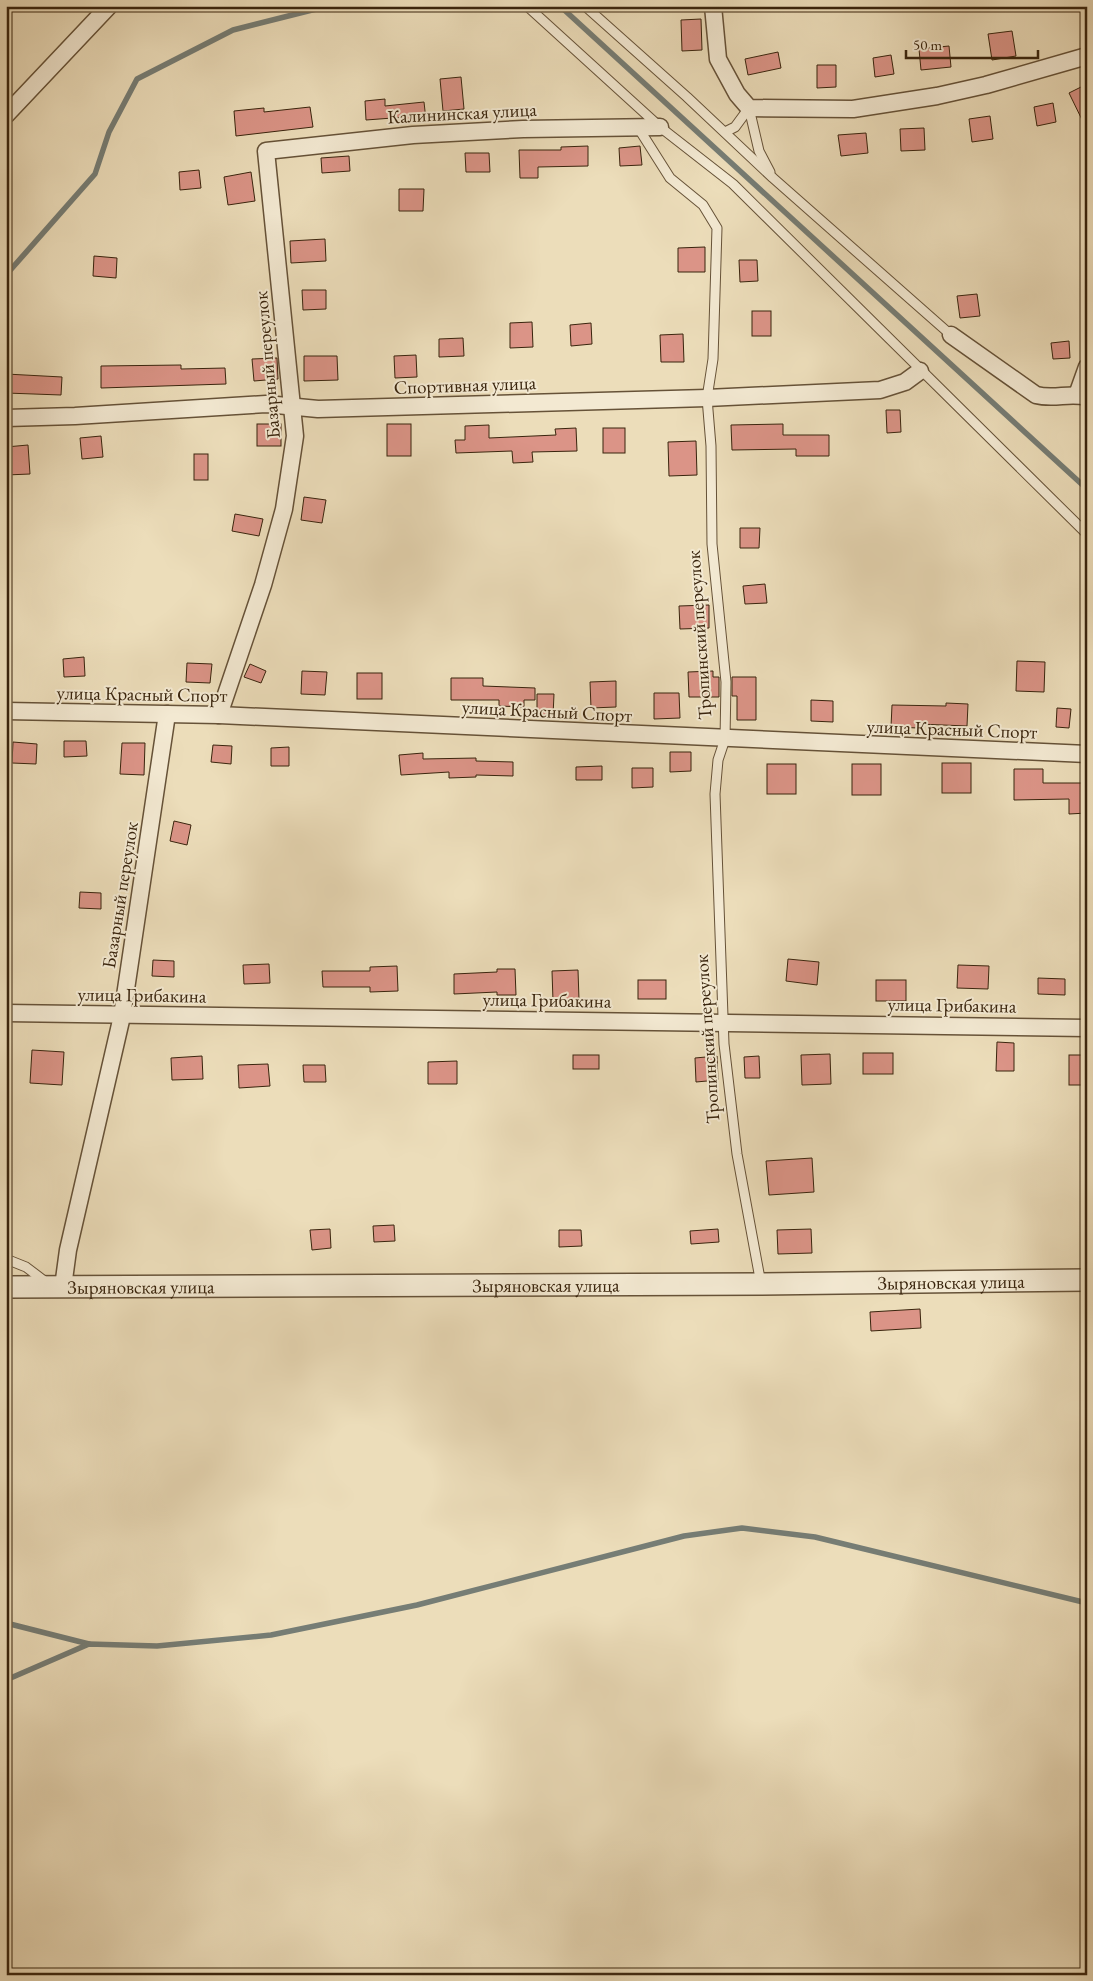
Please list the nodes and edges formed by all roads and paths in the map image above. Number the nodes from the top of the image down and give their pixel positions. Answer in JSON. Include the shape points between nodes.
{"nodes":[{"id":1,"x":109,"y":6,"type":"edge"},
{"id":2,"x":527,"y":6,"type":"edge"},
{"id":3,"x":585,"y":6,"type":"edge"},
{"id":4,"x":713,"y":6,"type":"edge"},
{"id":5,"x":1087,"y":56,"type":"edge"},
{"id":6,"x":749,"y":108,"type":"junction"},
{"id":7,"x":6,"y":115,"type":"edge"},
{"id":8,"x":660,"y":127,"type":"junction"},
{"id":9,"x":640,"y":129,"type":"junction"},
{"id":10,"x":725,"y":132,"type":"junction"},
{"id":11,"x":266,"y":151,"type":"joint"},
{"id":12,"x":773,"y":178,"type":"junction"},
{"id":13,"x":951,"y":334,"type":"joint"},
{"id":14,"x":1087,"y":367,"type":"edge"},
{"id":15,"x":920,"y":371,"type":"junction"},
{"id":16,"x":1082,"y":396,"type":"edge"},
{"id":17,"x":707,"y":398,"type":"junction"},
{"id":18,"x":292,"y":407,"type":"junction"},
{"id":19,"x":6,"y":418,"type":"edge"},
{"id":20,"x":1087,"y":534,"type":"edge"},
{"id":21,"x":6,"y":710,"type":"edge"},
{"id":22,"x":167,"y":714,"type":"junction"},
{"id":23,"x":219,"y":715,"type":"junction"},
{"id":24,"x":725,"y":739,"type":"junction"},
{"id":25,"x":1087,"y":754,"type":"edge"},
{"id":26,"x":6,"y":1013,"type":"edge"},
{"id":27,"x":122,"y":1016,"type":"junction"},
{"id":28,"x":722,"y":1022,"type":"junction"},
{"id":29,"x":1087,"y":1028,"type":"edge"},
{"id":30,"x":6,"y":1259,"type":"edge"},
{"id":31,"x":1087,"y":1280,"type":"edge"},
{"id":32,"x":761,"y":1284,"type":"junction"},
{"id":33,"x":6,"y":1287,"type":"edge"},
{"id":34,"x":58,"y":1287,"type":"junction"}],
"edges":[{"from":1,"to":7,"type":"street"},
{"from":2,"to":8,"type":"lane"},
{"from":3,"to":10,"type":"lane"},
{"from":4,"to":6,"type":"street","via":[[718,59],[737,94]]},
{"from":5,"to":6,"type":"street","via":[[986,85],[853,109]]},
{"from":6,"to":10,"type":"lane","via":[[735,127]]},
{"from":6,"to":12,"type":"lane","via":[[759,151]]},
{"from":8,"to":9,"type":"street","name":"Калининская улица"},
{"from":8,"to":15,"type":"lane","via":[[733,184]]},
{"from":9,"to":11,"type":"street","name":"Калининская улица","via":[[522,129],[413,135]]},
{"from":9,"to":17,"type":"lane","name":"Тропинский переулок","via":[[670,178],[703,205],[718,228],[713,359]]},
{"from":10,"to":12,"type":"lane"},
{"from":11,"to":18,"type":"street","name":"Базарный переулок"},
{"from":12,"to":13,"type":"lane"},
{"from":13,"to":16,"type":"street","via":[[1036,395],[1048,398]]},
{"from":14,"to":16,"type":"street"},
{"from":15,"to":17,"type":"street","name":"Спортивная улица","via":[[905,382],[880,390]]},
{"from":15,"to":20,"type":"lane"},
{"from":17,"to":18,"type":"street","name":"Спортивная улица","via":[[318,409]]},
{"from":17,"to":24,"type":"lane","name":"Тропинский переулок","via":[[712,544],[726,682]]},
{"from":18,"to":19,"type":"street","name":"Спортивная улица","via":[[266,404]]},
{"from":18,"to":23,"type":"street","name":"Базарный переулок","via":[[295,436],[284,509],[263,585]]},
{"from":21,"to":22,"type":"street","name":"улица Красный Спорт"},
{"from":22,"to":23,"type":"street","name":"улица Красный Спорт"},
{"from":22,"to":27,"type":"street","name":"Базарный переулок"},
{"from":23,"to":24,"type":"street","name":"улица Красный Спорт"},
{"from":24,"to":25,"type":"street","name":"улица Красный Спорт"},
{"from":24,"to":28,"type":"lane","name":"Тропинский переулок","via":[[718,760],[715,794]]},
{"from":26,"to":27,"type":"street","name":"улица Грибакина"},
{"from":27,"to":28,"type":"street","name":"улица Грибакина"},
{"from":27,"to":34,"type":"street","name":"Базарный переулок"},
{"from":28,"to":29,"type":"street","name":"улица Грибакина"},
{"from":28,"to":32,"type":"lane","name":"Тропинский переулок","via":[[737,1154]]},
{"from":30,"to":34,"type":"lane"},
{"from":31,"to":32,"type":"street","name":"Зыряновская улица"},
{"from":32,"to":34,"type":"street","name":"Зыряновская улица"},
{"from":33,"to":34,"type":"street","name":"Зыряновская улица"}]}
